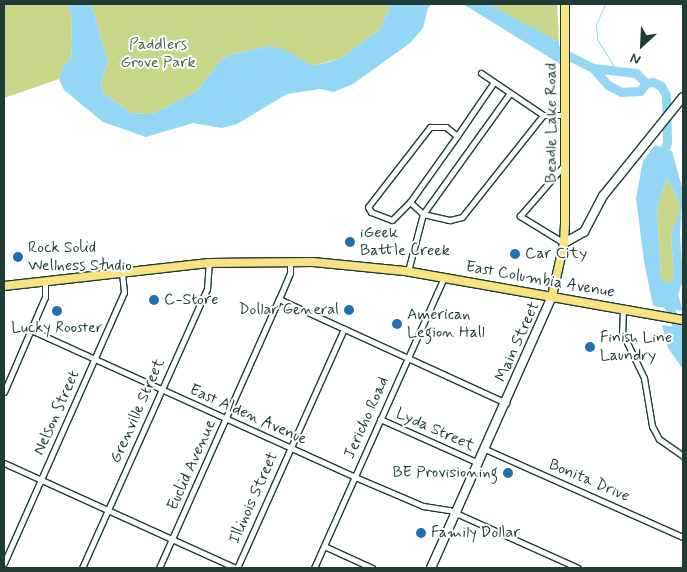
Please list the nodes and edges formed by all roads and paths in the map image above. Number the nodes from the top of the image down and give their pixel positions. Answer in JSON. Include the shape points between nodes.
{"nodes":[{"id":1,"x":565,"y":4,"type":"edge"},
{"id":2,"x":481,"y":73,"type":"dead end"},
{"id":3,"x":494,"y":82,"type":"junction"},
{"id":4,"x":510,"y":93,"type":"junction"},
{"id":5,"x":682,"y":98,"type":"edge"},
{"id":6,"x":543,"y":115,"type":"junction"},
{"id":7,"x":565,"y":115,"type":"junction"},
{"id":8,"x":457,"y":136,"type":"junction"},
{"id":9,"x":565,"y":164,"type":"junction"},
{"id":10,"x":410,"y":202,"type":"junction"},
{"id":11,"x":423,"y":214,"type":"junction"},
{"id":12,"x":564,"y":243,"type":"junction"},
{"id":13,"x":290,"y":261,"type":"junction"},
{"id":14,"x":209,"y":263,"type":"junction"},
{"id":15,"x":406,"y":271,"type":"junction"},
{"id":16,"x":122,"y":272,"type":"junction"},
{"id":17,"x":444,"y":277,"type":"junction"},
{"id":18,"x":45,"y":282,"type":"junction"},
{"id":19,"x":4,"y":286,"type":"edge"},
{"id":20,"x":552,"y":296,"type":"junction"},
{"id":21,"x":279,"y":300,"type":"junction"},
{"id":22,"x":623,"y":308,"type":"junction"},
{"id":23,"x":683,"y":320,"type":"edge"},
{"id":24,"x":344,"y":329,"type":"junction"},
{"id":25,"x":31,"y":330,"type":"junction"},
{"id":26,"x":407,"y":358,"type":"junction"},
{"id":27,"x":94,"y":359,"type":"junction"},
{"id":28,"x":162,"y":390,"type":"junction"},
{"id":29,"x":4,"y":392,"type":"edge"},
{"id":30,"x":506,"y":403,"type":"junction"},
{"id":31,"x":226,"y":419,"type":"junction"},
{"id":32,"x":380,"y":419,"type":"junction"},
{"id":33,"x":290,"y":448,"type":"junction"},
{"id":34,"x":485,"y":449,"type":"junction"},
{"id":35,"x":683,"y":456,"type":"edge"},
{"id":36,"x":479,"y":462,"type":"junction"},
{"id":37,"x":4,"y":463,"type":"edge"},
{"id":38,"x":354,"y":477,"type":"junction"},
{"id":39,"x":41,"y":480,"type":"junction"},
{"id":40,"x":108,"y":510,"type":"junction"},
{"id":41,"x":456,"y":514,"type":"junction"},
{"id":42,"x":683,"y":537,"type":"edge"},
{"id":43,"x":172,"y":540,"type":"junction"},
{"id":44,"x":324,"y":546,"type":"junction"},
{"id":45,"x":4,"y":563,"type":"edge"},
{"id":46,"x":82,"y":568,"type":"edge"},
{"id":47,"x":159,"y":568,"type":"edge"},
{"id":48,"x":237,"y":568,"type":"edge"},
{"id":49,"x":314,"y":568,"type":"edge"},
{"id":50,"x":372,"y":568,"type":"edge"},
{"id":51,"x":431,"y":568,"type":"edge"},
{"id":52,"x":578,"y":568,"type":"edge"}],
"edges":[{"from":1,"to":7,"type":"main road","name":"Beadle Lake Road"},
{"from":2,"to":3,"type":"street"},
{"from":3,"to":4,"type":"street"},
{"from":3,"to":8,"type":"street"},
{"from":4,"to":6,"type":"street"},
{"from":4,"to":11,"type":"street"},
{"from":5,"to":12,"type":"street","via":[[603,196],[584,232]]},
{"from":6,"to":7,"type":"street"},
{"from":6,"to":11,"type":"street","via":[[462,217],[450,220]]},
{"from":7,"to":9,"type":"main road","name":"Beadle Lake Road"},
{"from":8,"to":10,"type":"street"},
{"from":8,"to":10,"type":"street","via":[[446,127],[430,127],[368,207],[379,217],[392,220]]},
{"from":9,"to":12,"type":"main road","name":"Beadle Lake Road"},
{"from":9,"to":12,"type":"street","via":[[520,216]]},
{"from":10,"to":11,"type":"street"},
{"from":11,"to":15,"type":"street"},
{"from":12,"to":20,"type":"main road","name":"Main Street"},
{"from":13,"to":14,"type":"main road","name":"East Columbia Avenue"},
{"from":13,"to":15,"type":"main road","name":"East Columbia Avenue"},
{"from":13,"to":21,"type":"street","name":"Euclid Avenue","via":[[290,273]]},
{"from":14,"to":16,"type":"main road","name":"East Columbia Avenue"},
{"from":14,"to":28,"type":"street","name":"Grenville Street","via":[[207,289]]},
{"from":15,"to":17,"type":"main road","name":"East Columbia Avenue"},
{"from":16,"to":18,"type":"main road","name":"East Columbia Avenue"},
{"from":16,"to":27,"type":"street","name":"Nelson Street","via":[[124,292]]},
{"from":17,"to":20,"type":"main road","name":"East Columbia Avenue"},
{"from":17,"to":26,"type":"street","name":"Jericho Road"},
{"from":18,"to":19,"type":"main road","name":"East Columbia Avenue"},
{"from":18,"to":25,"type":"street","via":[[44,297]]},
{"from":20,"to":22,"type":"main road","name":"East Columbia Avenue"},
{"from":20,"to":30,"type":"street","name":"Main Street"},
{"from":21,"to":24,"type":"street"},
{"from":21,"to":31,"type":"street","name":"Euclid Avenue"},
{"from":22,"to":23,"type":"main road","name":"East Columbia Avenue"},
{"from":22,"to":35,"type":"street","via":[[622,332],[644,378],[652,426],[658,439]]},
{"from":24,"to":26,"type":"street"},
{"from":24,"to":33,"type":"street","name":"Illinois Street"},
{"from":25,"to":27,"type":"street","name":"East Alden Avenue"},
{"from":25,"to":29,"type":"street"},
{"from":26,"to":30,"type":"street"},
{"from":26,"to":32,"type":"street","name":"Jericho Road"},
{"from":27,"to":28,"type":"street","name":"East Alden Avenue"},
{"from":27,"to":39,"type":"street","name":"Nelson Street"},
{"from":28,"to":31,"type":"street","name":"East Alden Avenue"},
{"from":28,"to":40,"type":"street","name":"Grenville Street"},
{"from":30,"to":34,"type":"street","name":"Main Street"},
{"from":31,"to":33,"type":"street","name":"East Alden Avenue"},
{"from":31,"to":43,"type":"street","name":"Euclid Avenue"},
{"from":32,"to":36,"type":"street","name":"Lyda Street"},
{"from":32,"to":38,"type":"street","name":"Jericho Road"},
{"from":33,"to":38,"type":"street","name":"East Alden Avenue"},
{"from":33,"to":48,"type":"street","name":"Illinois Street"},
{"from":34,"to":36,"type":"street","name":"Main Street"},
{"from":34,"to":42,"type":"street","name":"Bonita Drive"},
{"from":36,"to":41,"type":"street","name":"Main Street"},
{"from":37,"to":39,"type":"street"},
{"from":38,"to":41,"type":"street","name":"East Alden Avenue","via":[[423,506]]},
{"from":38,"to":44,"type":"street","name":"Jericho Road"},
{"from":39,"to":40,"type":"street"},
{"from":39,"to":45,"type":"street","name":"Nelson Street"},
{"from":40,"to":43,"type":"street"},
{"from":40,"to":46,"type":"street","name":"Grenville Street"},
{"from":41,"to":51,"type":"street","name":"Main Street"},
{"from":41,"to":52,"type":"street","name":"East Alden Avenue"},
{"from":43,"to":47,"type":"street","name":"Euclid Avenue"},
{"from":43,"to":48,"type":"street"},
{"from":44,"to":49,"type":"street","name":"Jericho Road"},
{"from":44,"to":50,"type":"street"}]}
